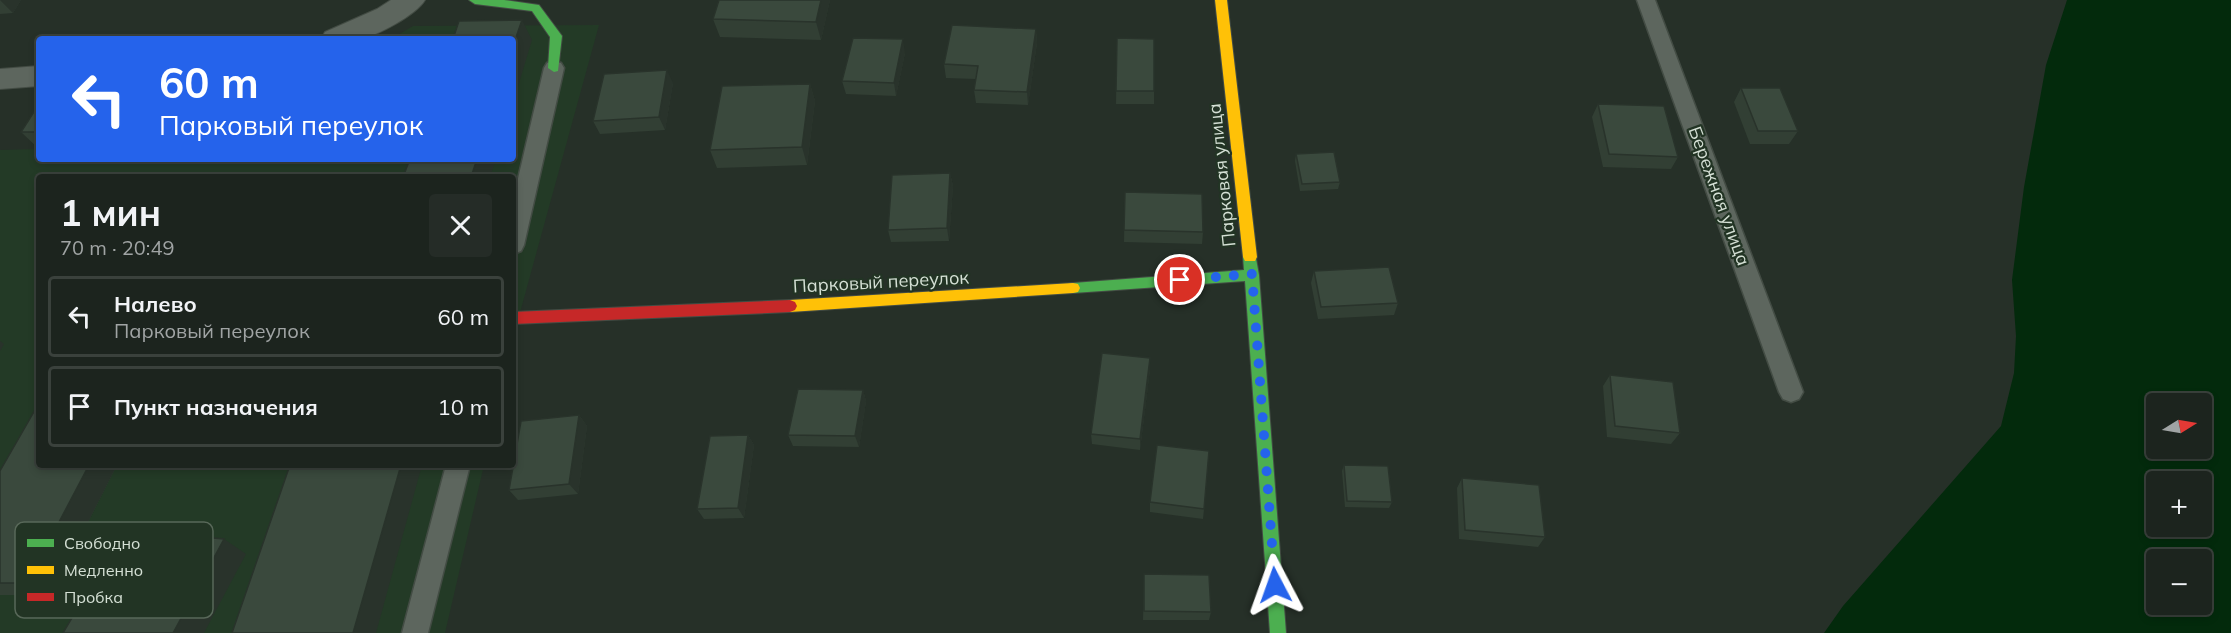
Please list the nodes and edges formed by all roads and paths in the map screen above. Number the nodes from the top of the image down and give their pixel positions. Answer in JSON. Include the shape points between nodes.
{"nodes":[{"id":1,"x":411,"y":0,"type":"edge"},
{"id":2,"x":476,"y":0,"type":"edge"},
{"id":3,"x":1221,"y":0,"type":"edge"},
{"id":4,"x":1646,"y":0,"type":"edge"},
{"id":5,"x":342,"y":36,"type":"edge"},
{"id":6,"x":554,"y":68,"type":"joint"},
{"id":7,"x":36,"y":76,"type":"edge"},
{"id":8,"x":0,"y":79,"type":"edge"},
{"id":9,"x":516,"y":232,"type":"edge"},
{"id":10,"x":1252,"y":274,"type":"junction"},
{"id":11,"x":516,"y":318,"type":"edge"},
{"id":12,"x":1791,"y":392,"type":"dead end"},
{"id":13,"x":457,"y":468,"type":"edge"},
{"id":14,"x":414,"y":633,"type":"edge"},
{"id":15,"x":1278,"y":633,"type":"edge"}],
"edges":[{"from":1,"to":5,"type":"street","via":[[387,16]]},
{"from":2,"to":6,"type":"street","via":[[535,8],[556,36]]},
{"from":3,"to":10,"type":"street","name":"Парковая улица"},
{"from":4,"to":12,"type":"lane","name":"Бережная улица"},
{"from":6,"to":9,"type":"lane"},
{"from":7,"to":8,"type":"street"},
{"from":10,"to":11,"type":"street","name":"Парковый переулок","via":[[870,302]]},
{"from":10,"to":15,"type":"street","name":"Парковая улица"},
{"from":13,"to":14,"type":"lane"}]}
